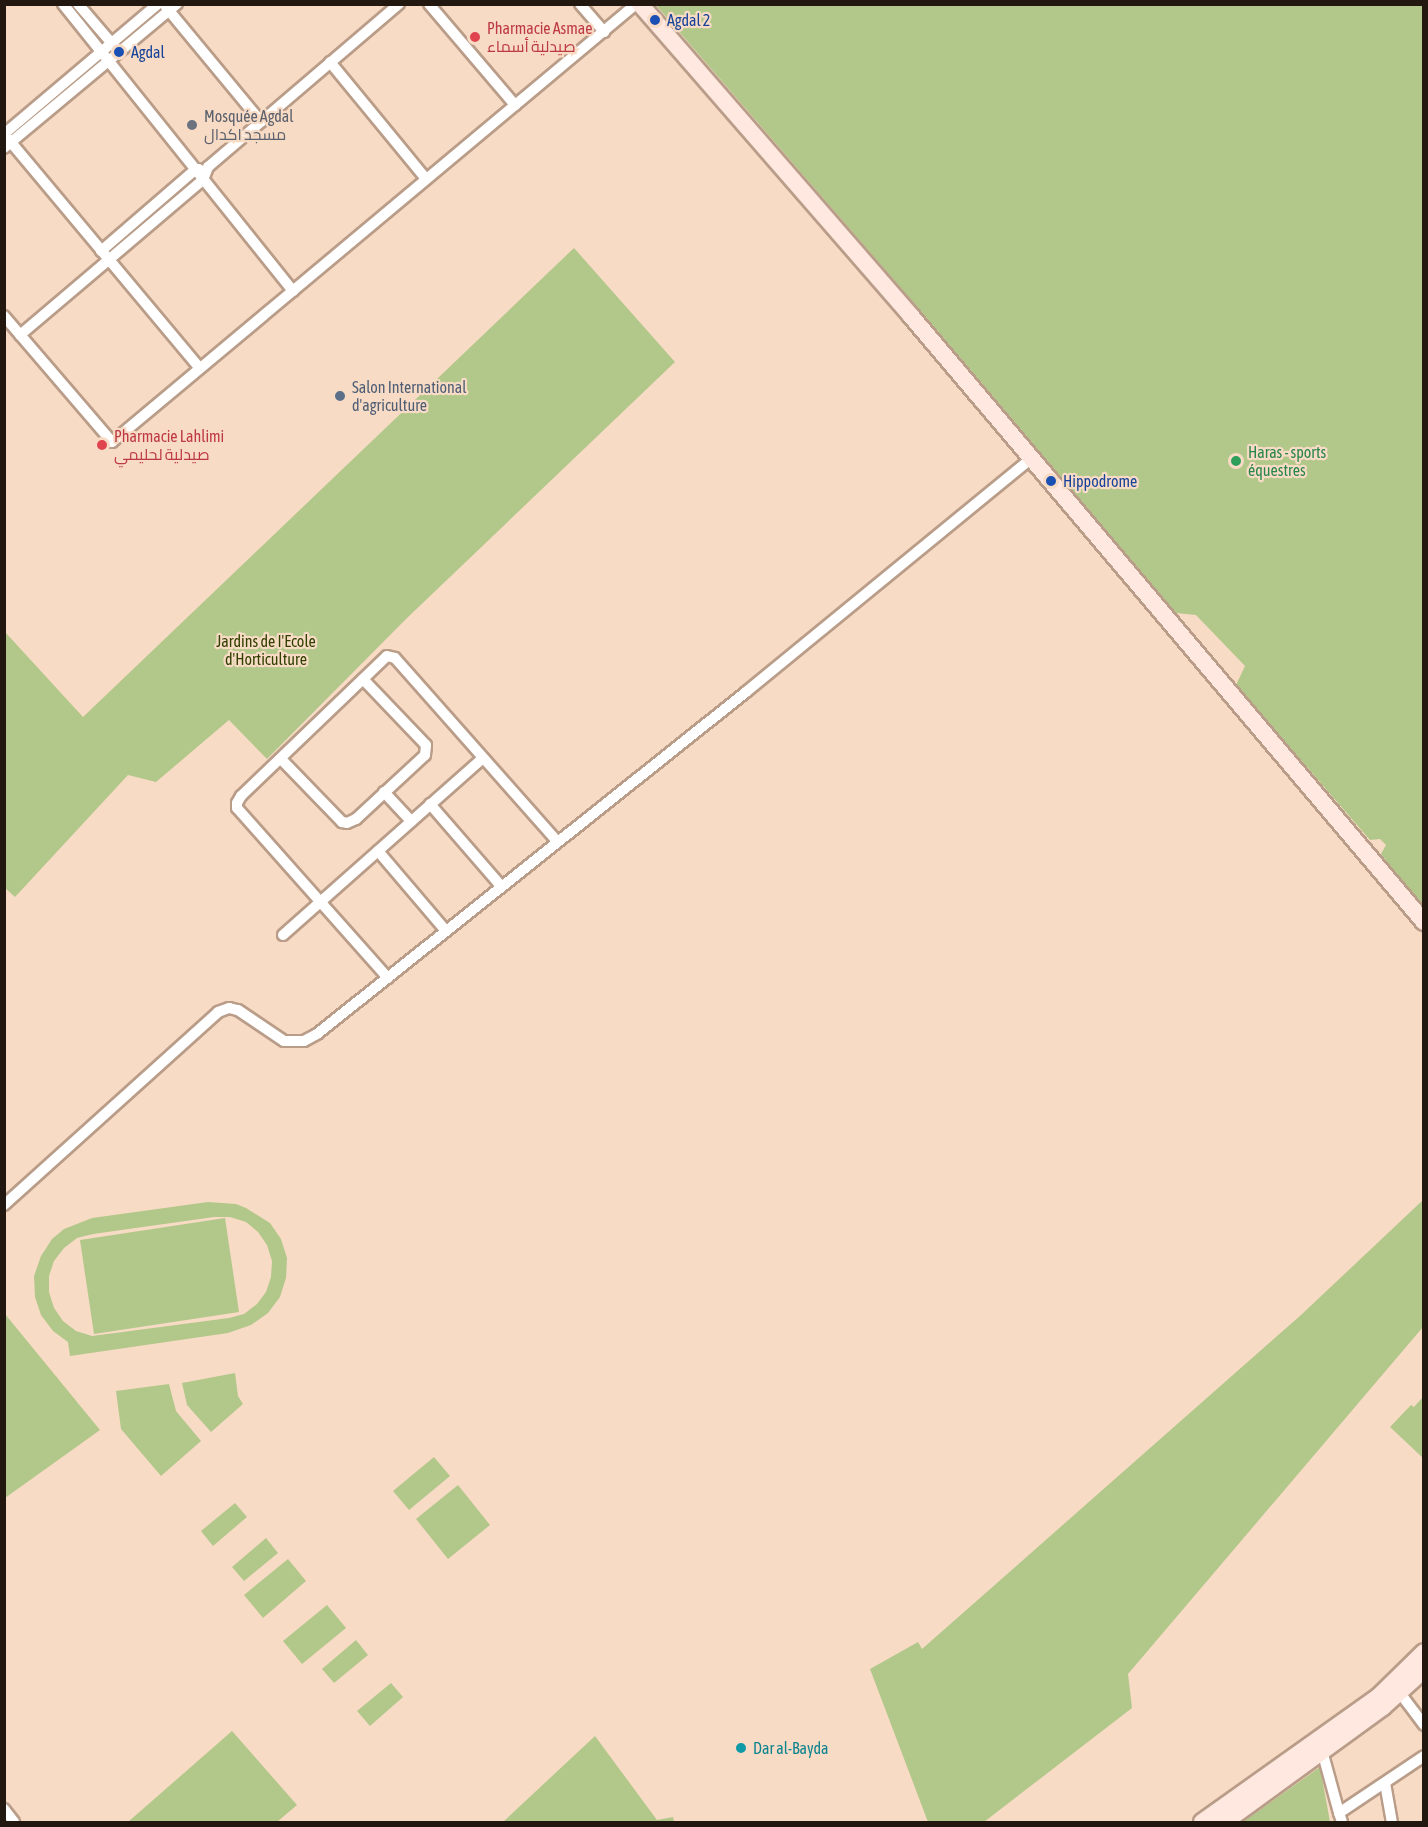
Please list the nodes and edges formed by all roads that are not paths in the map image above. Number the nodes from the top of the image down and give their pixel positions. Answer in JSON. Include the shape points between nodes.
{"nodes":[{"id":1,"x":63,"y":4,"type":"edge"},
{"id":2,"x":78,"y":4,"type":"edge"},
{"id":3,"x":158,"y":4,"type":"edge"},
{"id":4,"x":399,"y":4,"type":"edge"},
{"id":5,"x":429,"y":4,"type":"edge"},
{"id":6,"x":580,"y":4,"type":"edge"},
{"id":7,"x":638,"y":4,"type":"edge"},
{"id":8,"x":170,"y":7,"type":"edge"},
{"id":9,"x":604,"y":32,"type":"junction"},
{"id":10,"x":112,"y":43,"type":"junction"},
{"id":11,"x":100,"y":52,"type":"junction"},
{"id":12,"x":119,"y":52,"type":"junction"},
{"id":13,"x":108,"y":61,"type":"junction"},
{"id":14,"x":330,"y":62,"type":"junction"},
{"id":15,"x":515,"y":105,"type":"junction"},
{"id":16,"x":261,"y":122,"type":"junction"},
{"id":17,"x":6,"y":140,"type":"edge"},
{"id":18,"x":208,"y":167,"type":"junction"},
{"id":19,"x":195,"y":170,"type":"junction"},
{"id":20,"x":426,"y":179,"type":"junction"},
{"id":21,"x":203,"y":180,"type":"junction"},
{"id":22,"x":101,"y":251,"type":"junction"},
{"id":23,"x":109,"y":261,"type":"junction"},
{"id":24,"x":293,"y":291,"type":"junction"},
{"id":25,"x":4,"y":316,"type":"edge"},
{"id":26,"x":20,"y":335,"type":"junction"},
{"id":27,"x":200,"y":368,"type":"junction"},
{"id":28,"x":1032,"y":458,"type":"junction"},
{"id":29,"x":363,"y":679,"type":"junction"},
{"id":30,"x":483,"y":758,"type":"junction"},
{"id":31,"x":281,"y":759,"type":"junction"},
{"id":32,"x":384,"y":792,"type":"junction"},
{"id":33,"x":430,"y":804,"type":"junction"},
{"id":34,"x":411,"y":821,"type":"junction"},
{"id":35,"x":557,"y":841,"type":"junction"},
{"id":36,"x":378,"y":851,"type":"junction"},
{"id":37,"x":501,"y":886,"type":"junction"},
{"id":38,"x":319,"y":901,"type":"junction"},
{"id":39,"x":1424,"y":922,"type":"edge"},
{"id":40,"x":446,"y":931,"type":"junction"},
{"id":41,"x":283,"y":935,"type":"dead end"},
{"id":42,"x":388,"y":978,"type":"junction"},
{"id":43,"x":4,"y":1205,"type":"edge"},
{"id":44,"x":1424,"y":1652,"type":"edge"},
{"id":45,"x":1424,"y":1670,"type":"edge"},
{"id":46,"x":1400,"y":1693,"type":"junction"},
{"id":47,"x":1424,"y":1725,"type":"edge"},
{"id":48,"x":1321,"y":1747,"type":"junction"},
{"id":49,"x":1423,"y":1759,"type":"edge"},
{"id":50,"x":1385,"y":1783,"type":"junction"},
{"id":51,"x":4,"y":1809,"type":"edge"},
{"id":52,"x":1227,"y":1816,"type":"edge"},
{"id":53,"x":1340,"y":1818,"type":"edge"},
{"id":54,"x":14,"y":1822,"type":"edge"},
{"id":55,"x":1202,"y":1822,"type":"edge"},
{"id":56,"x":1392,"y":1822,"type":"edge"}],
"edges":[{"from":1,"to":11,"type":"street"},
{"from":2,"to":10,"type":"street"},
{"from":3,"to":10,"type":"street"},
{"from":4,"to":14,"type":"street"},
{"from":5,"to":15,"type":"street"},
{"from":6,"to":9,"type":"street"},
{"from":7,"to":9,"type":"street"},
{"from":7,"to":28,"type":"main road","via":[[725,99]]},
{"from":8,"to":12,"type":"street"},
{"from":8,"to":16,"type":"street"},
{"from":9,"to":15,"type":"street"},
{"from":10,"to":11,"type":"street"},
{"from":10,"to":12,"type":"street"},
{"from":11,"to":13,"type":"street"},
{"from":11,"to":17,"type":"street"},
{"from":12,"to":13,"type":"street"},
{"from":13,"to":17,"type":"street"},
{"from":13,"to":19,"type":"street"},
{"from":14,"to":16,"type":"street"},
{"from":14,"to":20,"type":"street"},
{"from":15,"to":20,"type":"street"},
{"from":16,"to":18,"type":"street"},
{"from":17,"to":22,"type":"street"},
{"from":18,"to":19,"type":"street"},
{"from":18,"to":21,"type":"street"},
{"from":19,"to":21,"type":"street"},
{"from":19,"to":22,"type":"street"},
{"from":20,"to":24,"type":"street"},
{"from":21,"to":23,"type":"street"},
{"from":21,"to":24,"type":"street"},
{"from":22,"to":23,"type":"street"},
{"from":23,"to":26,"type":"street"},
{"from":23,"to":27,"type":"street"},
{"from":24,"to":27,"type":"street"},
{"from":25,"to":26,"type":"street"},
{"from":26,"to":27,"type":"street","via":[[112,442]]},
{"from":28,"to":35,"type":"street"},
{"from":28,"to":39,"type":"main road"},
{"from":29,"to":30,"type":"street","via":[[387,656],[395,658]]},
{"from":29,"to":31,"type":"street"},
{"from":29,"to":32,"type":"street","via":[[426,745],[425,755]]},
{"from":30,"to":33,"type":"street"},
{"from":30,"to":35,"type":"street"},
{"from":31,"to":32,"type":"street","via":[[342,822],[356,819]]},
{"from":31,"to":38,"type":"street","via":[[240,796],[237,808]]},
{"from":32,"to":34,"type":"street"},
{"from":33,"to":34,"type":"street"},
{"from":33,"to":37,"type":"street"},
{"from":34,"to":36,"type":"street"},
{"from":35,"to":37,"type":"street"},
{"from":36,"to":38,"type":"street"},
{"from":36,"to":40,"type":"street"},
{"from":37,"to":40,"type":"street"},
{"from":38,"to":41,"type":"street"},
{"from":38,"to":42,"type":"street"},
{"from":40,"to":42,"type":"street"},
{"from":42,"to":43,"type":"street","via":[[317,1034],[297,1043],[273,1036],[238,1010],[218,1012]]},
{"from":44,"to":48,"type":"main road"},
{"from":45,"to":46,"type":"main road"},
{"from":46,"to":47,"type":"street"},
{"from":46,"to":48,"type":"main road"},
{"from":48,"to":52,"type":"main road"},
{"from":48,"to":53,"type":"street"},
{"from":49,"to":50,"type":"street"},
{"from":50,"to":53,"type":"street"},
{"from":50,"to":56,"type":"street"},
{"from":51,"to":54,"type":"street"},
{"from":52,"to":55,"type":"main road"}]}
